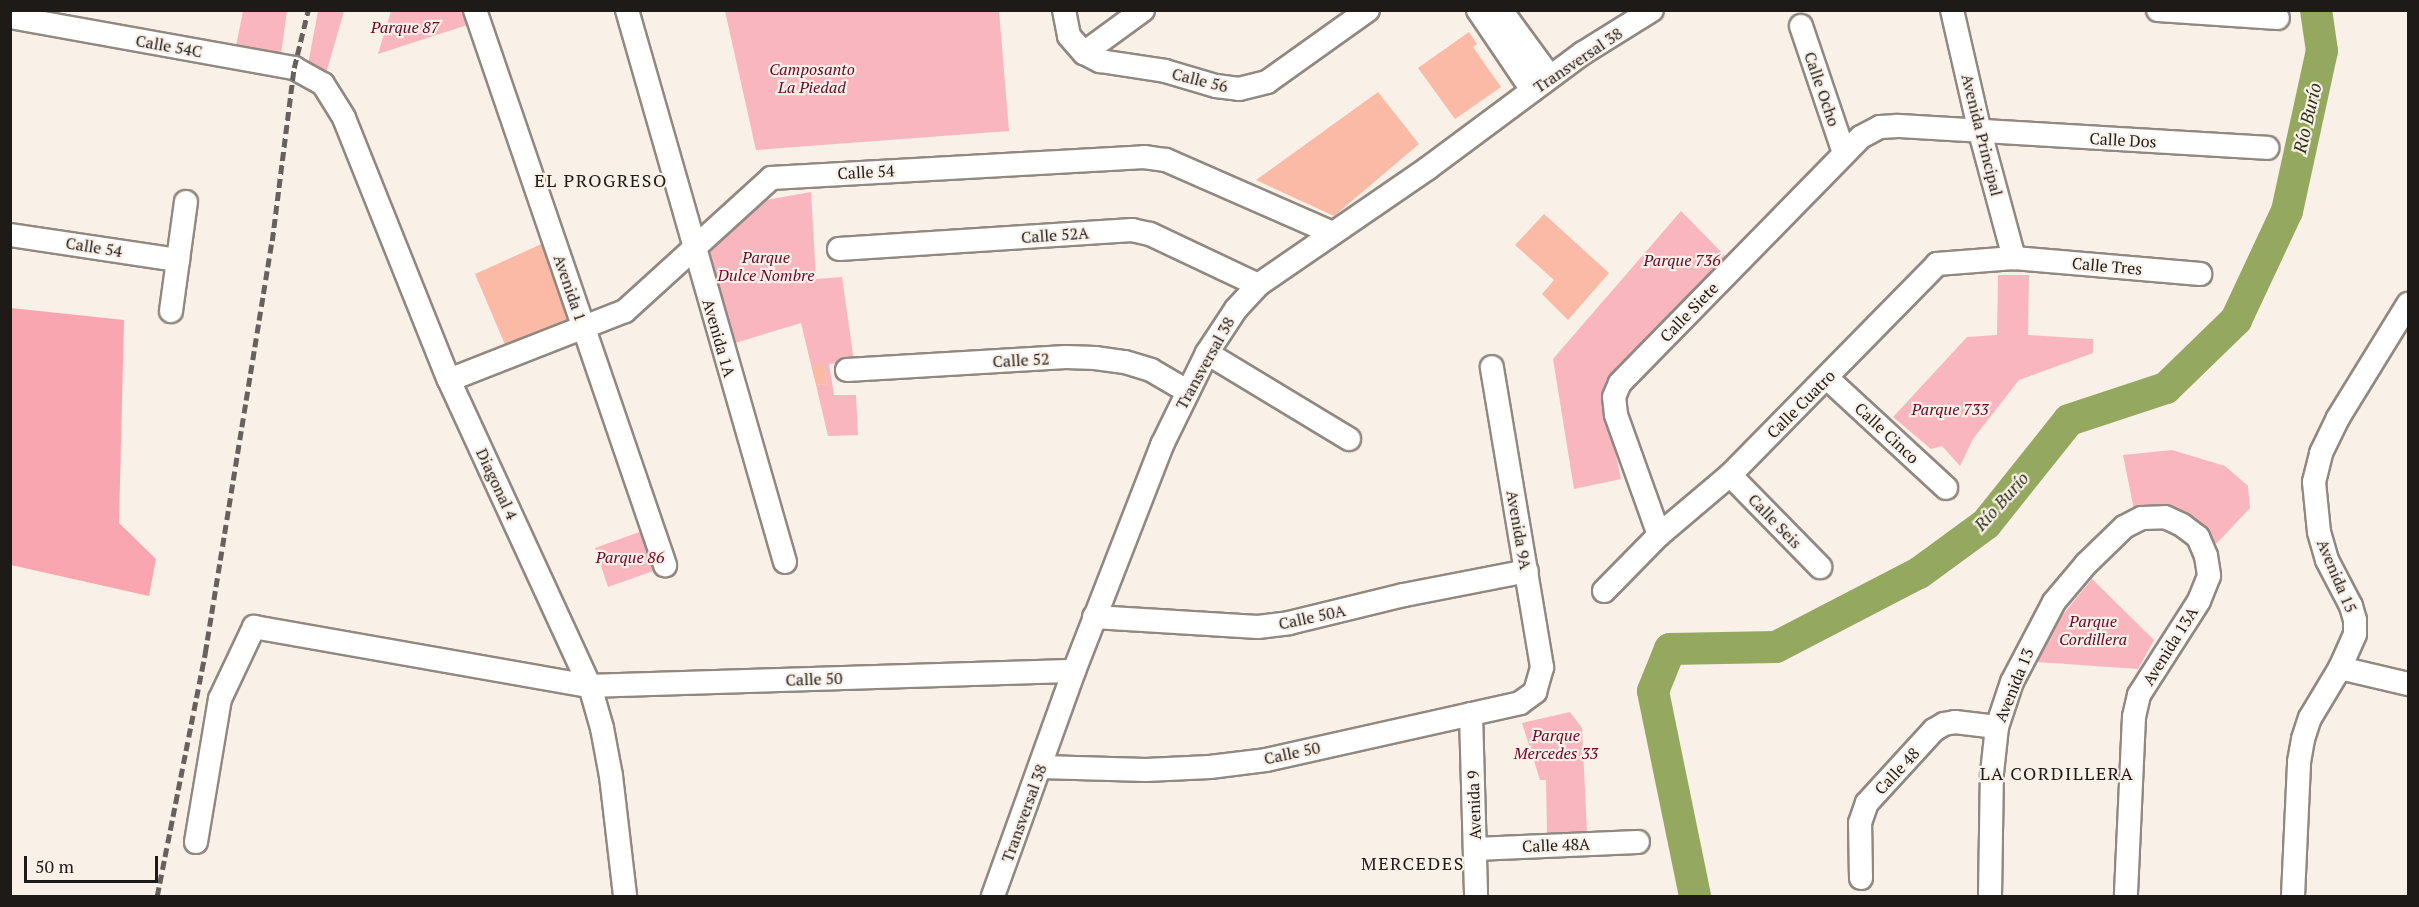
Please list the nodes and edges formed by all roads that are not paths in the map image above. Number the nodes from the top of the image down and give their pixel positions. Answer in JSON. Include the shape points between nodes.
{"nodes":[{"id":1,"x":475,"y":10,"type":"edge"},
{"id":2,"x":627,"y":10,"type":"edge"},
{"id":3,"x":1064,"y":10,"type":"edge"},
{"id":4,"x":1143,"y":10,"type":"edge"},
{"id":5,"x":1368,"y":10,"type":"edge"},
{"id":6,"x":1478,"y":10,"type":"edge"},
{"id":7,"x":1501,"y":10,"type":"edge"},
{"id":8,"x":1652,"y":10,"type":"edge"},
{"id":9,"x":1952,"y":10,"type":"edge"},
{"id":10,"x":2158,"y":10,"type":"edge"},
{"id":11,"x":10,"y":17,"type":"edge"},
{"id":12,"x":2278,"y":18,"type":"dead end"},
{"id":13,"x":1800,"y":26,"type":"dead end"},
{"id":14,"x":1084,"y":53,"type":"junction"},
{"id":15,"x":323,"y":84,"type":"joint"},
{"id":16,"x":1541,"y":84,"type":"junction"},
{"id":17,"x":1980,"y":132,"type":"junction"},
{"id":18,"x":2267,"y":148,"type":"dead end"},
{"id":19,"x":1844,"y":153,"type":"junction"},
{"id":20,"x":186,"y":202,"type":"dead end"},
{"id":21,"x":1332,"y":233,"type":"junction"},
{"id":22,"x":10,"y":235,"type":"edge"},
{"id":23,"x":693,"y":246,"type":"junction"},
{"id":24,"x":839,"y":249,"type":"dead end"},
{"id":25,"x":2013,"y":258,"type":"junction"},
{"id":26,"x":178,"y":260,"type":"junction"},
{"id":27,"x":2199,"y":274,"type":"dead end"},
{"id":28,"x":1258,"y":285,"type":"junction"},
{"id":29,"x":2409,"y":304,"type":"edge"},
{"id":30,"x":171,"y":311,"type":"dead end"},
{"id":31,"x":584,"y":326,"type":"junction"},
{"id":32,"x":1207,"y":353,"type":"junction"},
{"id":33,"x":1492,"y":367,"type":"dead end"},
{"id":34,"x":847,"y":370,"type":"dead end"},
{"id":35,"x":1827,"y":378,"type":"junction"},
{"id":36,"x":449,"y":380,"type":"junction"},
{"id":37,"x":1187,"y":391,"type":"junction"},
{"id":38,"x":1349,"y":440,"type":"dead end"},
{"id":39,"x":1730,"y":476,"type":"junction"},
{"id":40,"x":1946,"y":488,"type":"dead end"},
{"id":41,"x":2142,"y":518,"type":"joint"},
{"id":42,"x":1659,"y":535,"type":"junction"},
{"id":43,"x":785,"y":562,"type":"dead end"},
{"id":44,"x":665,"y":565,"type":"dead end"},
{"id":45,"x":1820,"y":567,"type":"dead end"},
{"id":46,"x":1527,"y":571,"type":"junction"},
{"id":47,"x":1604,"y":591,"type":"dead end"},
{"id":48,"x":1094,"y":617,"type":"junction"},
{"id":49,"x":2340,"y":668,"type":"junction"},
{"id":50,"x":1074,"y":671,"type":"junction"},
{"id":51,"x":2409,"y":684,"type":"edge"},
{"id":52,"x":590,"y":686,"type":"junction"},
{"id":53,"x":1535,"y":692,"type":"joint"},
{"id":54,"x":1471,"y":714,"type":"junction"},
{"id":55,"x":1997,"y":728,"type":"junction"},
{"id":56,"x":1041,"y":767,"type":"junction"},
{"id":57,"x":196,"y":842,"type":"dead end"},
{"id":58,"x":1638,"y":842,"type":"dead end"},
{"id":59,"x":1475,"y":849,"type":"junction"},
{"id":60,"x":1861,"y":878,"type":"dead end"},
{"id":61,"x":625,"y":897,"type":"edge"},
{"id":62,"x":993,"y":897,"type":"edge"},
{"id":63,"x":1476,"y":897,"type":"edge"},
{"id":64,"x":1990,"y":897,"type":"edge"},
{"id":65,"x":2126,"y":897,"type":"edge"},
{"id":66,"x":2293,"y":897,"type":"edge"}],
"edges":[{"from":1,"to":31,"type":"street","name":"Avenida 1"},
{"from":2,"to":23,"type":"street","name":"Avenida 1A"},
{"from":3,"to":14,"type":"street","via":[[1069,36]]},
{"from":4,"to":14,"type":"street"},
{"from":5,"to":14,"type":"street","name":"Calle 56","via":[[1267,82],[1239,89],[1165,71],[1100,61]]},
{"from":6,"to":16,"type":"street"},
{"from":7,"to":16,"type":"street"},
{"from":8,"to":16,"type":"street","name":"Transversal 38"},
{"from":9,"to":17,"type":"street","name":"Avenida Principal"},
{"from":10,"to":12,"type":"street"},
{"from":11,"to":15,"type":"street","name":"Calle 54C","via":[[294,68]]},
{"from":13,"to":19,"type":"street","name":"Calle Ocho"},
{"from":15,"to":36,"type":"street","name":"Diagonal 4","via":[[344,118]]},
{"from":16,"to":21,"type":"street","name":"Transversal 38"},
{"from":17,"to":18,"type":"street","name":"Calle Dos"},
{"from":17,"to":19,"type":"street","name":"Calle Siete","via":[[1880,127],[1861,137]]},
{"from":17,"to":25,"type":"street","name":"Avenida Principal"},
{"from":19,"to":42,"type":"street","name":"Calle Siete","via":[[1620,383],[1614,397],[1616,415]]},
{"from":20,"to":26,"type":"street"},
{"from":21,"to":23,"type":"street","name":"Calle 54","via":[[1166,160],[1144,157],[771,178]]},
{"from":21,"to":28,"type":"street","name":"Transversal 38"},
{"from":22,"to":26,"type":"street","name":"Calle 54"},
{"from":23,"to":31,"type":"street","name":"Calle 54","via":[[625,311]]},
{"from":23,"to":43,"type":"street","name":"Avenida 1A"},
{"from":24,"to":28,"type":"street","name":"Calle 52A","via":[[1132,230],[1150,234]]},
{"from":25,"to":27,"type":"street","name":"Calle Tres"},
{"from":25,"to":35,"type":"street","name":"Calle Cuatro","via":[[1936,264]]},
{"from":26,"to":30,"type":"street"},
{"from":28,"to":32,"type":"street","name":"Transversal 38","via":[[1236,309]]},
{"from":29,"to":49,"type":"street","name":"Avenida 15","via":[[2338,418],[2314,482],[2319,532],[2327,560],[2355,620],[2355,634]]},
{"from":31,"to":36,"type":"street","name":"Calle 54"},
{"from":31,"to":44,"type":"street","name":"Avenida 1"},
{"from":32,"to":37,"type":"street","name":"Transversal 38"},
{"from":32,"to":38,"type":"street"},
{"from":33,"to":46,"type":"street","name":"Avenida 9A"},
{"from":34,"to":37,"type":"street","name":"Calle 52","via":[[1095,358],[1151,370]]},
{"from":35,"to":39,"type":"street","name":"Calle Cuatro"},
{"from":35,"to":40,"type":"street","name":"Calle Cinco"},
{"from":36,"to":52,"type":"street","name":"Diagonal 4"},
{"from":37,"to":48,"type":"street","name":"Transversal 38"},
{"from":39,"to":42,"type":"street","name":"Calle Cuatro"},
{"from":39,"to":45,"type":"street","name":"Calle Seis"},
{"from":41,"to":55,"type":"street","name":"Avenida 13","via":[[2124,527],[2054,602],[2012,682]]},
{"from":41,"to":65,"type":"street","name":"Avenida 13A","via":[[2165,517],[2198,537],[2209,576],[2199,601],[2139,695],[2132,739]]},
{"from":42,"to":47,"type":"street","name":"Calle Cuatro"},
{"from":46,"to":48,"type":"street","name":"Calle 50A","via":[[1258,627]]},
{"from":46,"to":53,"type":"street","name":"Avenida 9A","via":[[1542,666]]},
{"from":48,"to":50,"type":"street","name":"Transversal 38"},
{"from":49,"to":51,"type":"street"},
{"from":49,"to":66,"type":"street","name":"Avenida 15","via":[[2310,718],[2303,739]]},
{"from":50,"to":52,"type":"street","name":"Calle 50"},
{"from":50,"to":56,"type":"street","name":"Transversal 38"},
{"from":52,"to":57,"type":"street","name":"Calle 50","via":[[254,627],[220,699]]},
{"from":52,"to":61,"type":"street","name":"Diagonal 4","via":[[610,776]]},
{"from":53,"to":54,"type":"street","name":"Calle 50","via":[[1520,703]]},
{"from":54,"to":56,"type":"street","name":"Calle 50","via":[[1266,760],[1210,767]]},
{"from":54,"to":59,"type":"street","name":"Avenida 9"},
{"from":55,"to":60,"type":"street","name":"Calle 48","via":[[1955,722],[1934,730],[1867,804],[1860,823]]},
{"from":55,"to":64,"type":"street","name":"Avenida 13","via":[[1992,773]]},
{"from":56,"to":62,"type":"street","name":"Transversal 38"},
{"from":58,"to":59,"type":"street","name":"Calle 48A"},
{"from":59,"to":63,"type":"street","name":"Avenida 9"}]}
